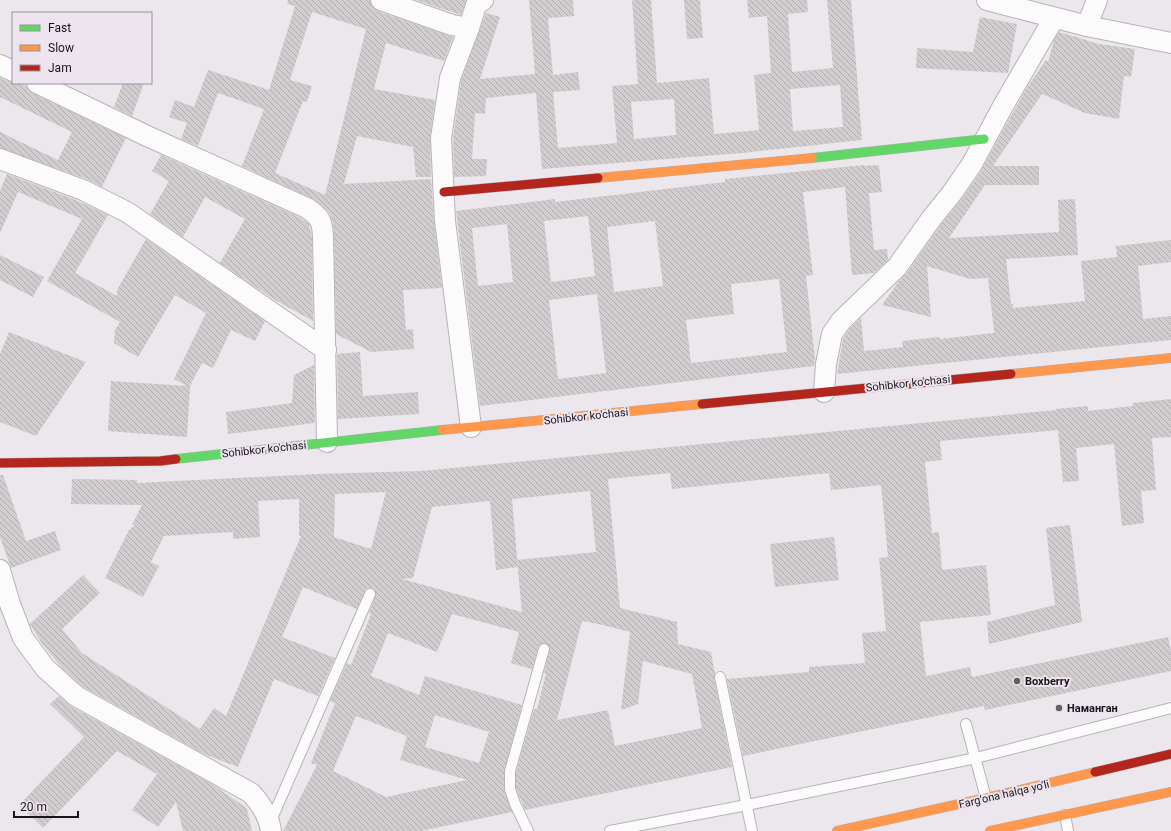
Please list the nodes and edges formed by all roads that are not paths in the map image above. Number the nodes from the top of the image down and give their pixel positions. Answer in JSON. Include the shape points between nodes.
{"nodes":[{"id":1,"x":381,"y":0,"type":"edge"},
{"id":2,"x":483,"y":0,"type":"edge"},
{"id":3,"x":986,"y":0,"type":"edge"},
{"id":4,"x":1097,"y":0,"type":"edge"},
{"id":5,"x":1054,"y":18,"type":"junction"},
{"id":6,"x":1087,"y":26,"type":"junction"},
{"id":7,"x":469,"y":28,"type":"junction"},
{"id":8,"x":1171,"y":43,"type":"edge"},
{"id":9,"x":0,"y":65,"type":"edge"},
{"id":10,"x":12,"y":71,"type":"edge"},
{"id":11,"x":39,"y":84,"type":"edge"},
{"id":12,"x":984,"y":139,"type":"junction"},
{"id":13,"x":0,"y":159,"type":"edge"},
{"id":14,"x":444,"y":192,"type":"junction"},
{"id":15,"x":326,"y":350,"type":"junction"},
{"id":16,"x":1171,"y":358,"type":"edge"},
{"id":17,"x":824,"y":392,"type":"junction"},
{"id":18,"x":472,"y":427,"type":"junction"},
{"id":19,"x":327,"y":442,"type":"junction"},
{"id":20,"x":0,"y":463,"type":"edge"},
{"id":21,"x":0,"y":570,"type":"edge"},
{"id":22,"x":370,"y":594,"type":"dead end"},
{"id":23,"x":544,"y":650,"type":"dead end"},
{"id":24,"x":720,"y":677,"type":"dead end"},
{"id":25,"x":1171,"y":708,"type":"edge"},
{"id":26,"x":966,"y":724,"type":"dead end"},
{"id":27,"x":1171,"y":754,"type":"edge"},
{"id":28,"x":976,"y":758,"type":"junction"},
{"id":29,"x":1171,"y":792,"type":"edge"},
{"id":30,"x":986,"y":798,"type":"junction"},
{"id":31,"x":746,"y":805,"type":"junction"},
{"id":32,"x":1065,"y":815,"type":"junction"},
{"id":33,"x":270,"y":827,"type":"edge"},
{"id":34,"x":528,"y":831,"type":"edge"},
{"id":35,"x":610,"y":831,"type":"edge"},
{"id":36,"x":752,"y":831,"type":"edge"},
{"id":37,"x":838,"y":831,"type":"edge"},
{"id":38,"x":990,"y":831,"type":"edge"},
{"id":39,"x":1068,"y":831,"type":"edge"}],
"edges":[{"from":1,"to":7,"type":"street"},
{"from":2,"to":7,"type":"street","via":[[476,5]]},
{"from":3,"to":5,"type":"street"},
{"from":4,"to":6,"type":"street"},
{"from":5,"to":6,"type":"street"},
{"from":5,"to":12,"type":"street"},
{"from":6,"to":8,"type":"street"},
{"from":7,"to":14,"type":"street","via":[[450,78],[441,138]]},
{"from":9,"to":10,"type":"street"},
{"from":11,"to":15,"type":"street","via":[[318,215],[322,223],[323,236]]},
{"from":12,"to":14,"type":"main road","via":[[743,165]]},
{"from":12,"to":17,"type":"street","via":[[972,164],[897,267],[841,321],[832,334]]},
{"from":13,"to":15,"type":"street","via":[[83,190],[127,212]]},
{"from":14,"to":18,"type":"street","via":[[445,221]]},
{"from":15,"to":19,"type":"street"},
{"from":16,"to":17,"type":"main road","name":"Sohibkor ko'chasi"},
{"from":17,"to":18,"type":"main road","name":"Sohibkor ko'chasi"},
{"from":18,"to":19,"type":"main road","name":"Sohibkor ko'chasi"},
{"from":19,"to":20,"type":"main road","name":"Sohibkor ko'chasi","via":[[160,461]]},
{"from":21,"to":33,"type":"street","via":[[23,638],[45,668],[76,696],[251,794],[261,805]]},
{"from":22,"to":33,"type":"lane"},
{"from":23,"to":34,"type":"lane","via":[[510,771],[510,789]]},
{"from":24,"to":31,"type":"lane"},
{"from":25,"to":28,"type":"lane"},
{"from":26,"to":28,"type":"lane"},
{"from":27,"to":30,"type":"main road","name":"Farg‘ona halqa yo‘li"},
{"from":28,"to":30,"type":"lane"},
{"from":28,"to":31,"type":"lane"},
{"from":29,"to":32,"type":"main road"},
{"from":30,"to":37,"type":"main road","name":"Farg‘ona halqa yo‘li"},
{"from":31,"to":35,"type":"lane"},
{"from":31,"to":36,"type":"lane"},
{"from":32,"to":38,"type":"main road"},
{"from":32,"to":39,"type":"lane"}]}
